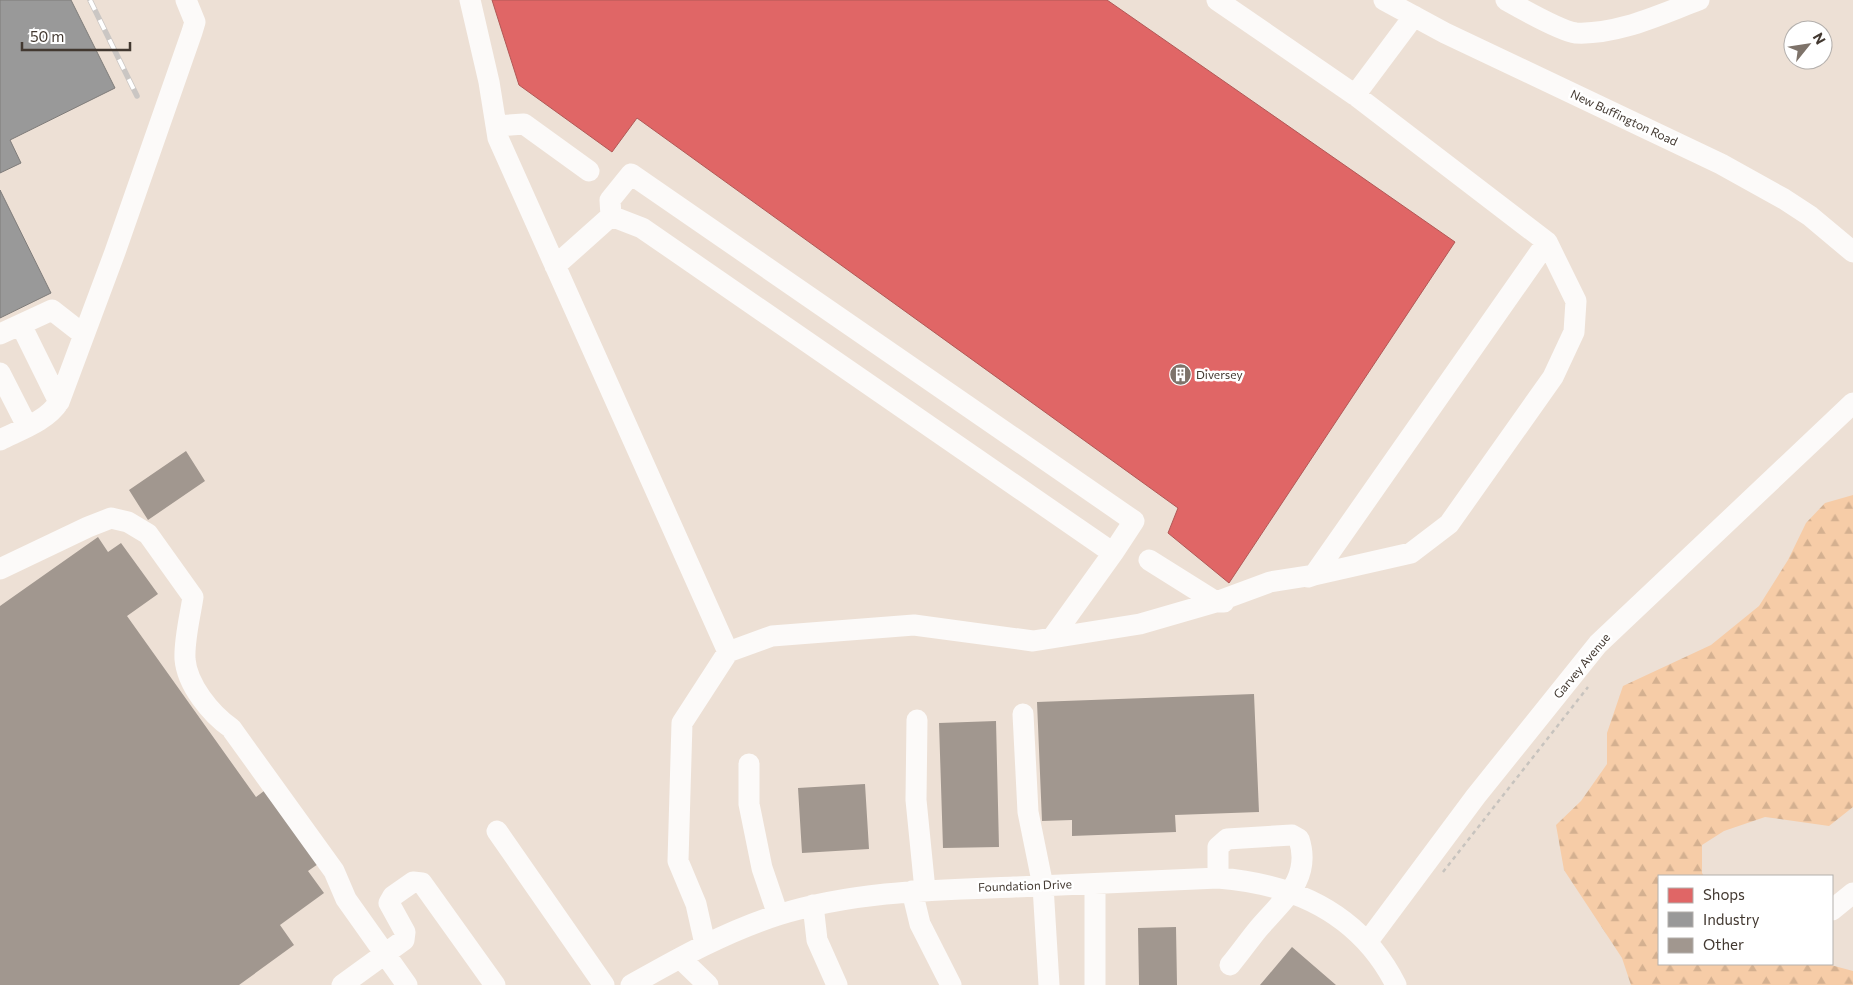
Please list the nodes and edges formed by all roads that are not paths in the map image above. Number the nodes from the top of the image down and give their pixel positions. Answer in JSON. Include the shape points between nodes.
{"nodes":[{"id":1,"x":186,"y":0,"type":"edge"},
{"id":2,"x":470,"y":0,"type":"edge"},
{"id":3,"x":1217,"y":0,"type":"edge"},
{"id":4,"x":1384,"y":0,"type":"edge"},
{"id":5,"x":1506,"y":0,"type":"edge"},
{"id":6,"x":1699,"y":0,"type":"edge"},
{"id":7,"x":1414,"y":16,"type":"junction"},
{"id":8,"x":1355,"y":95,"type":"junction"},
{"id":9,"x":496,"y":126,"type":"junction"},
{"id":10,"x":589,"y":172,"type":"dead end"},
{"id":11,"x":611,"y":216,"type":"junction"},
{"id":12,"x":1547,"y":242,"type":"junction"},
{"id":13,"x":1853,"y":252,"type":"edge"},
{"id":14,"x":555,"y":266,"type":"junction"},
{"id":15,"x":20,"y":325,"type":"junction"},
{"id":16,"x":0,"y":334,"type":"edge"},
{"id":17,"x":84,"y":335,"type":"junction"},
{"id":18,"x":0,"y":373,"type":"edge"},
{"id":19,"x":59,"y":402,"type":"junction"},
{"id":20,"x":1853,"y":402,"type":"edge"},
{"id":21,"x":27,"y":426,"type":"junction"},
{"id":22,"x":0,"y":440,"type":"edge"},
{"id":23,"x":1113,"y":553,"type":"junction"},
{"id":24,"x":1150,"y":560,"type":"dead end"},
{"id":25,"x":0,"y":569,"type":"edge"},
{"id":26,"x":1314,"y":575,"type":"junction"},
{"id":27,"x":1216,"y":602,"type":"junction"},
{"id":28,"x":1052,"y":638,"type":"junction"},
{"id":29,"x":728,"y":652,"type":"junction"},
{"id":30,"x":1023,"y":714,"type":"dead end"},
{"id":31,"x":917,"y":720,"type":"dead end"},
{"id":32,"x":749,"y":764,"type":"dead end"},
{"id":33,"x":497,"y":831,"type":"dead end"},
{"id":34,"x":1218,"y":878,"type":"junction"},
{"id":35,"x":1095,"y":884,"type":"junction"},
{"id":36,"x":1042,"y":886,"type":"junction"},
{"id":37,"x":918,"y":890,"type":"junction"},
{"id":38,"x":1292,"y":893,"type":"junction"},
{"id":39,"x":1853,"y":893,"type":"edge"},
{"id":40,"x":813,"y":905,"type":"junction"},
{"id":41,"x":1833,"y":909,"type":"edge"},
{"id":42,"x":778,"y":915,"type":"junction"},
{"id":43,"x":1368,"y":941,"type":"junction"},
{"id":44,"x":705,"y":944,"type":"junction"},
{"id":45,"x":386,"y":955,"type":"junction"},
{"id":46,"x":680,"y":958,"type":"junction"},
{"id":47,"x":1230,"y":965,"type":"dead end"},
{"id":48,"x":342,"y":985,"type":"edge"},
{"id":49,"x":406,"y":985,"type":"edge"},
{"id":50,"x":495,"y":985,"type":"edge"},
{"id":51,"x":604,"y":985,"type":"edge"},
{"id":52,"x":631,"y":985,"type":"edge"},
{"id":53,"x":708,"y":985,"type":"edge"},
{"id":54,"x":837,"y":985,"type":"edge"},
{"id":55,"x":951,"y":985,"type":"edge"},
{"id":56,"x":1049,"y":985,"type":"edge"},
{"id":57,"x":1096,"y":985,"type":"edge"},
{"id":58,"x":1396,"y":985,"type":"edge"}],
"edges":[{"from":1,"to":17,"type":"street","via":[[194,22],[192,32]]},
{"from":2,"to":9,"type":"street"},
{"from":3,"to":8,"type":"street"},
{"from":4,"to":7,"type":"street","name":"New Buffington Road"},
{"from":5,"to":6,"type":"street","via":[[1575,33],[1618,29]]},
{"from":7,"to":8,"type":"street"},
{"from":7,"to":13,"type":"street","name":"New Buffington Road","via":[[1721,164],[1790,203]]},
{"from":8,"to":12,"type":"street"},
{"from":9,"to":10,"type":"street","via":[[524,124]]},
{"from":9,"to":14,"type":"street","via":[[498,138]]},
{"from":11,"to":14,"type":"street"},
{"from":11,"to":23,"type":"street","via":[[642,228]]},
{"from":11,"to":23,"type":"street","via":[[610,200],[631,174],[1134,521]]},
{"from":12,"to":26,"type":"street"},
{"from":12,"to":26,"type":"street","via":[[1576,301],[1574,332],[1553,377],[1449,524],[1411,553]]},
{"from":14,"to":29,"type":"street"},
{"from":15,"to":16,"type":"street"},
{"from":15,"to":17,"type":"street","via":[[52,310]]},
{"from":15,"to":19,"type":"street"},
{"from":17,"to":19,"type":"street"},
{"from":18,"to":21,"type":"street"},
{"from":19,"to":21,"type":"street","via":[[54,411]]},
{"from":20,"to":43,"type":"street","name":"Garvey Avenue","via":[[1598,644],[1476,796]]},
{"from":21,"to":22,"type":"street"},
{"from":23,"to":28,"type":"street"},
{"from":24,"to":27,"type":"street"},
{"from":25,"to":45,"type":"street","via":[[111,518],[128,522],[148,534],[193,598],[185,660],[196,689],[215,716],[231,728],[334,871],[346,899]]},
{"from":26,"to":27,"type":"street","via":[[1270,582]]},
{"from":27,"to":28,"type":"street","via":[[1140,624]]},
{"from":28,"to":29,"type":"street","via":[[1032,641],[914,625],[772,636]]},
{"from":29,"to":44,"type":"street","via":[[682,724],[678,861],[696,904]]},
{"from":30,"to":36,"type":"street","via":[[1028,812]]},
{"from":31,"to":37,"type":"street"},
{"from":32,"to":42,"type":"street","via":[[749,804],[762,868]]},
{"from":33,"to":51,"type":"street"},
{"from":34,"to":35,"type":"street","name":"Foundation Drive"},
{"from":34,"to":38,"type":"street","name":"Foundation Drive","via":[[1244,880]]},
{"from":34,"to":38,"type":"street","via":[[1218,847],[1227,839],[1292,836],[1299,839],[1302,866]]},
{"from":35,"to":36,"type":"street","name":"Foundation Drive"},
{"from":35,"to":57,"type":"street"},
{"from":36,"to":37,"type":"street","name":"Foundation Drive"},
{"from":36,"to":56,"type":"street"},
{"from":37,"to":40,"type":"street","name":"Foundation Drive"},
{"from":37,"to":55,"type":"street","via":[[920,924]]},
{"from":38,"to":43,"type":"street","name":"Foundation Drive","via":[[1318,905]]},
{"from":38,"to":47,"type":"street"},
{"from":39,"to":41,"type":"street"},
{"from":40,"to":42,"type":"street","name":"Foundation Drive"},
{"from":40,"to":54,"type":"street","via":[[817,940]]},
{"from":42,"to":44,"type":"street","name":"Foundation Drive"},
{"from":43,"to":58,"type":"street","name":"Foundation Drive"},
{"from":44,"to":46,"type":"street","name":"Foundation Drive"},
{"from":45,"to":48,"type":"street"},
{"from":45,"to":49,"type":"street"},
{"from":45,"to":50,"type":"street","via":[[404,940],[405,932],[389,903],[393,896],[413,882],[422,882]]},
{"from":46,"to":52,"type":"street","name":"Foundation Drive"},
{"from":46,"to":53,"type":"street"}]}
